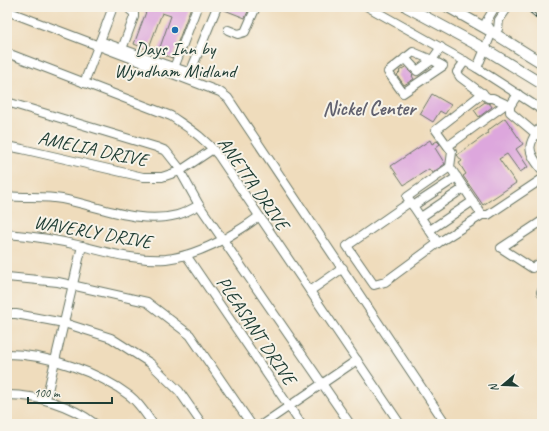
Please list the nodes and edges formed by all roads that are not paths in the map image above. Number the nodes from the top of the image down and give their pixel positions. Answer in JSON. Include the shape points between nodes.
{"nodes":[{"id":1,"x":113,"y":7,"type":"edge"},
{"id":2,"x":130,"y":7,"type":"edge"},
{"id":3,"x":196,"y":7,"type":"edge"},
{"id":4,"x":217,"y":7,"type":"edge"},
{"id":5,"x":256,"y":7,"type":"edge"},
{"id":6,"x":368,"y":7,"type":"edge"},
{"id":7,"x":407,"y":7,"type":"edge"},
{"id":8,"x":448,"y":7,"type":"edge"},
{"id":9,"x":486,"y":7,"type":"edge"},
{"id":10,"x":495,"y":7,"type":"edge"},
{"id":11,"x":506,"y":10,"type":"edge"},
{"id":12,"x":7,"y":11,"type":"edge"},
{"id":13,"x":228,"y":30,"type":"dead end"},
{"id":14,"x":492,"y":32,"type":"junction"},
{"id":15,"x":99,"y":43,"type":"junction"},
{"id":16,"x":441,"y":47,"type":"junction"},
{"id":17,"x":122,"y":49,"type":"junction"},
{"id":18,"x":485,"y":49,"type":"junction"},
{"id":19,"x":7,"y":53,"type":"edge"},
{"id":20,"x":405,"y":58,"type":"junction"},
{"id":21,"x":432,"y":60,"type":"junction"},
{"id":22,"x":465,"y":61,"type":"junction"},
{"id":23,"x":542,"y":63,"type":"edge"},
{"id":24,"x":174,"y":68,"type":"junction"},
{"id":25,"x":477,"y":68,"type":"junction"},
{"id":26,"x":417,"y":71,"type":"junction"},
{"id":27,"x":423,"y":80,"type":"junction"},
{"id":28,"x":84,"y":83,"type":"junction"},
{"id":29,"x":542,"y":84,"type":"edge"},
{"id":30,"x":483,"y":94,"type":"junction"},
{"id":31,"x":518,"y":94,"type":"junction"},
{"id":32,"x":7,"y":102,"type":"edge"},
{"id":33,"x":508,"y":105,"type":"junction"},
{"id":34,"x":542,"y":110,"type":"edge"},
{"id":35,"x":542,"y":125,"type":"edge"},
{"id":36,"x":536,"y":134,"type":"junction"},
{"id":37,"x":7,"y":146,"type":"edge"},
{"id":38,"x":448,"y":146,"type":"junction"},
{"id":39,"x":213,"y":149,"type":"junction"},
{"id":40,"x":450,"y":168,"type":"junction"},
{"id":41,"x":542,"y":170,"type":"edge"},
{"id":42,"x":180,"y":171,"type":"junction"},
{"id":43,"x":457,"y":177,"type":"junction"},
{"id":44,"x":542,"y":179,"type":"edge"},
{"id":45,"x":464,"y":188,"type":"junction"},
{"id":46,"x":7,"y":196,"type":"edge"},
{"id":47,"x":473,"y":201,"type":"junction"},
{"id":48,"x":412,"y":204,"type":"junction"},
{"id":49,"x":199,"y":205,"type":"junction"},
{"id":50,"x":482,"y":214,"type":"junction"},
{"id":51,"x":259,"y":216,"type":"junction"},
{"id":52,"x":421,"y":217,"type":"junction"},
{"id":53,"x":542,"y":221,"type":"edge"},
{"id":54,"x":430,"y":230,"type":"junction"},
{"id":55,"x":7,"y":234,"type":"edge"},
{"id":56,"x":223,"y":239,"type":"junction"},
{"id":57,"x":438,"y":243,"type":"junction"},
{"id":58,"x":82,"y":246,"type":"junction"},
{"id":59,"x":186,"y":254,"type":"junction"},
{"id":60,"x":542,"y":262,"type":"edge"},
{"id":61,"x":343,"y":268,"type":"junction"},
{"id":62,"x":7,"y":276,"type":"edge"},
{"id":63,"x":72,"y":286,"type":"junction"},
{"id":64,"x":310,"y":291,"type":"junction"},
{"id":65,"x":7,"y":314,"type":"edge"},
{"id":66,"x":64,"y":323,"type":"junction"},
{"id":67,"x":7,"y":354,"type":"edge"},
{"id":68,"x":357,"y":360,"type":"junction"},
{"id":69,"x":55,"y":361,"type":"junction"},
{"id":70,"x":322,"y":384,"type":"junction"},
{"id":71,"x":7,"y":395,"type":"edge"},
{"id":72,"x":46,"y":399,"type":"junction"},
{"id":73,"x":289,"y":406,"type":"junction"},
{"id":74,"x":95,"y":424,"type":"edge"},
{"id":75,"x":153,"y":424,"type":"edge"},
{"id":76,"x":202,"y":424,"type":"edge"},
{"id":77,"x":251,"y":424,"type":"edge"},
{"id":78,"x":263,"y":424,"type":"edge"},
{"id":79,"x":301,"y":424,"type":"edge"},
{"id":80,"x":350,"y":424,"type":"edge"},
{"id":81,"x":400,"y":424,"type":"edge"},
{"id":82,"x":446,"y":424,"type":"edge"}],
"edges":[{"from":1,"to":15,"type":"street"},
{"from":2,"to":17,"type":"street","via":[[134,17]]},
{"from":3,"to":24,"type":"street"},
{"from":4,"to":24,"type":"street","via":[[192,68],[189,71]]},
{"from":5,"to":13,"type":"street","via":[[245,32],[238,34]]},
{"from":6,"to":16,"type":"street"},
{"from":7,"to":18,"type":"main road"},
{"from":8,"to":14,"type":"main road"},
{"from":9,"to":10,"type":"street"},
{"from":10,"to":11,"type":"street"},
{"from":10,"to":14,"type":"street","via":[[486,22]]},
{"from":11,"to":14,"type":"street","via":[[499,20],[498,29]]},
{"from":12,"to":15,"type":"street"},
{"from":14,"to":18,"type":"street"},
{"from":14,"to":23,"type":"main road"},
{"from":15,"to":17,"type":"street"},
{"from":15,"to":28,"type":"street"},
{"from":15,"to":61,"type":"street","via":[[220,92],[228,98]]},
{"from":16,"to":21,"type":"street"},
{"from":16,"to":22,"type":"street"},
{"from":17,"to":24,"type":"street"},
{"from":18,"to":25,"type":"street"},
{"from":18,"to":29,"type":"main road"},
{"from":19,"to":28,"type":"street","name":"ANETTA DRIVE"},
{"from":20,"to":21,"type":"street","via":[[413,52]]},
{"from":20,"to":26,"type":"street"},
{"from":20,"to":27,"type":"street","via":[[388,72],[403,93]]},
{"from":21,"to":26,"type":"street"},
{"from":21,"to":27,"type":"street","via":[[443,66]]},
{"from":22,"to":25,"type":"street"},
{"from":22,"to":30,"type":"street","via":[[457,74]]},
{"from":25,"to":31,"type":"street"},
{"from":26,"to":27,"type":"street"},
{"from":28,"to":39,"type":"street","name":"ANETTA DRIVE","via":[[171,116],[194,131]]},
{"from":30,"to":33,"type":"street"},
{"from":30,"to":38,"type":"street","via":[[436,130]]},
{"from":31,"to":33,"type":"street"},
{"from":31,"to":34,"type":"street"},
{"from":32,"to":42,"type":"street","via":[[156,147],[166,151]]},
{"from":33,"to":36,"type":"street","via":[[510,112]]},
{"from":33,"to":38,"type":"street"},
{"from":35,"to":36,"type":"street"},
{"from":36,"to":41,"type":"street","via":[[530,144],[530,150]]},
{"from":37,"to":42,"type":"street","name":"AMELIA DRIVE","via":[[143,177],[162,177]]},
{"from":38,"to":40,"type":"street","via":[[452,152]]},
{"from":39,"to":42,"type":"street","name":"AMELIA DRIVE"},
{"from":39,"to":51,"type":"street","name":"ANETTA DRIVE"},
{"from":40,"to":43,"type":"street"},
{"from":40,"to":48,"type":"street","via":[[407,197]]},
{"from":42,"to":49,"type":"street"},
{"from":43,"to":45,"type":"street"},
{"from":43,"to":48,"type":"street"},
{"from":44,"to":50,"type":"street","via":[[488,215]]},
{"from":45,"to":47,"type":"street"},
{"from":45,"to":52,"type":"street"},
{"from":46,"to":49,"type":"street","via":[[63,200],[126,215],[146,217],[176,215]]},
{"from":47,"to":50,"type":"street"},
{"from":47,"to":54,"type":"street"},
{"from":48,"to":52,"type":"street"},
{"from":48,"to":57,"type":"street","via":[[347,246],[374,285],[385,282]]},
{"from":49,"to":56,"type":"street"},
{"from":50,"to":57,"type":"street"},
{"from":51,"to":56,"type":"street","name":"WAVERLY DRIVE"},
{"from":51,"to":64,"type":"street","name":"ANETTA DRIVE"},
{"from":52,"to":54,"type":"street"},
{"from":53,"to":60,"type":"street","via":[[501,248],[532,268]]},
{"from":54,"to":57,"type":"street"},
{"from":55,"to":58,"type":"street","name":"WAVERLY DRIVE"},
{"from":56,"to":59,"type":"street","name":"WAVERLY DRIVE","via":[[197,252]]},
{"from":56,"to":70,"type":"street"},
{"from":58,"to":59,"type":"street","name":"WAVERLY DRIVE","via":[[139,259],[167,259]]},
{"from":58,"to":63,"type":"street"},
{"from":59,"to":73,"type":"street","name":"PLEASANT DRIVE"},
{"from":61,"to":64,"type":"street"},
{"from":61,"to":82,"type":"street"},
{"from":62,"to":63,"type":"street"},
{"from":63,"to":66,"type":"street"},
{"from":63,"to":77,"type":"street","via":[[147,302],[190,335]]},
{"from":64,"to":68,"type":"street","name":"ANETTA DRIVE"},
{"from":65,"to":66,"type":"street"},
{"from":66,"to":69,"type":"street"},
{"from":66,"to":76,"type":"street","via":[[111,338],[150,362],[179,391]]},
{"from":67,"to":69,"type":"street"},
{"from":68,"to":70,"type":"street"},
{"from":68,"to":81,"type":"street","name":"ANETTA DRIVE"},
{"from":69,"to":72,"type":"street"},
{"from":69,"to":75,"type":"street","via":[[105,379],[131,397]]},
{"from":70,"to":73,"type":"street"},
{"from":70,"to":80,"type":"street"},
{"from":71,"to":72,"type":"street"},
{"from":72,"to":74,"type":"street","via":[[85,416]]},
{"from":73,"to":78,"type":"street"},
{"from":73,"to":79,"type":"street","name":"PLEASANT DRIVE"}]}
